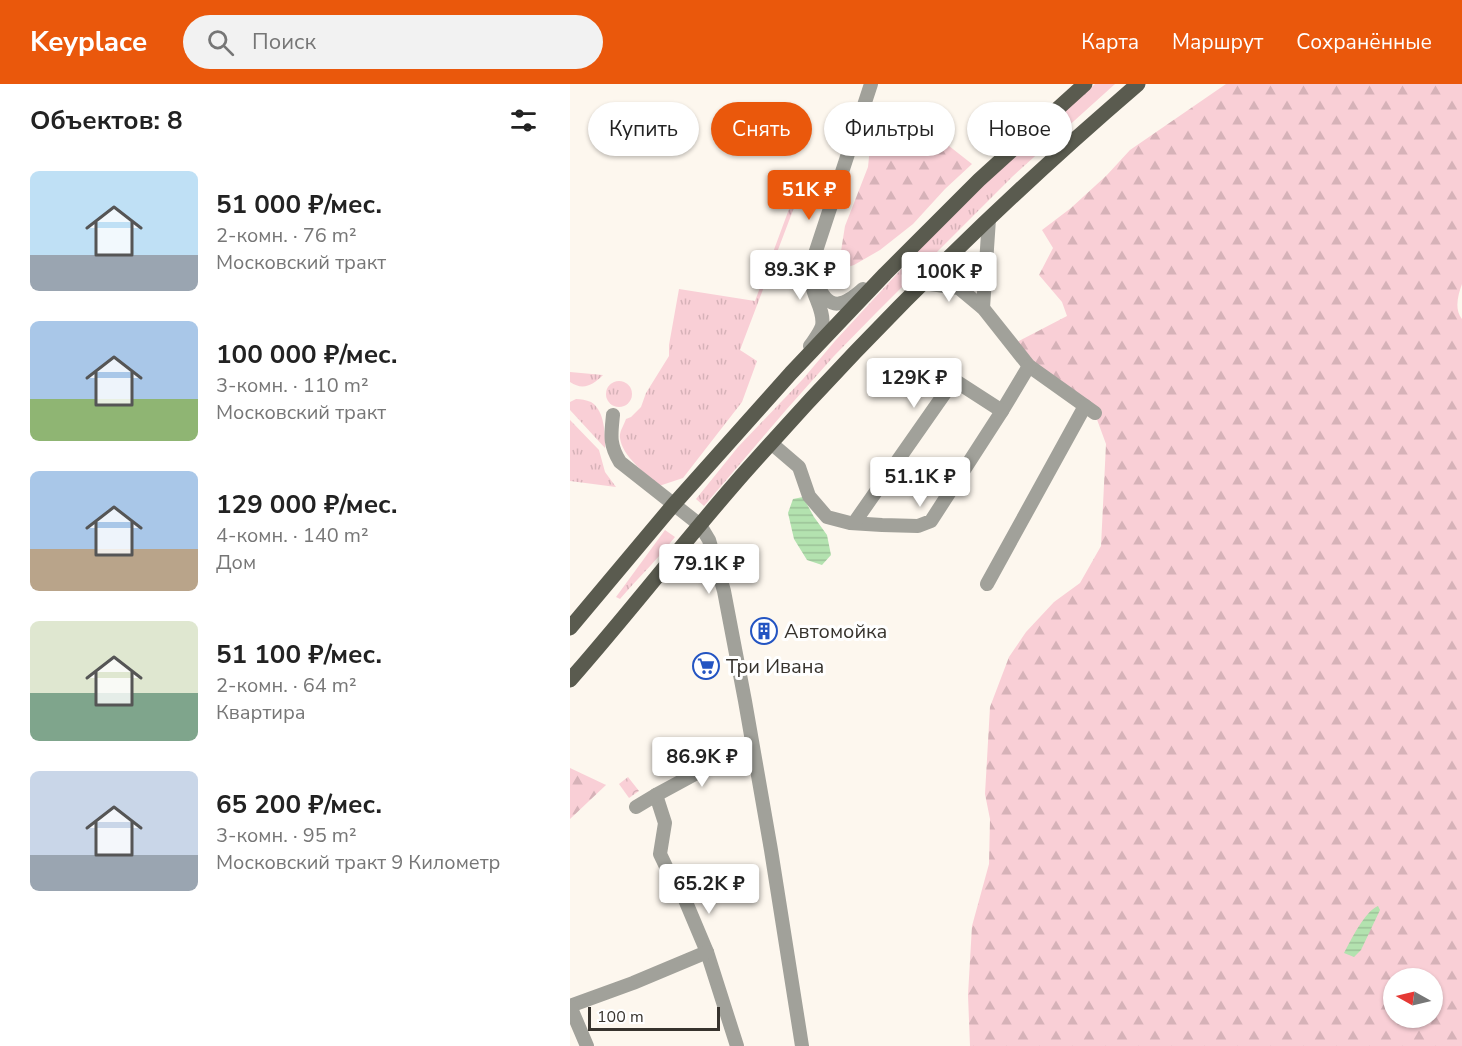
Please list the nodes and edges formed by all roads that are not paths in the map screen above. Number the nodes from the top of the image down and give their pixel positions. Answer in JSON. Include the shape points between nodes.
{"nodes":[{"id":1,"x":871,"y":84,"type":"edge"},
{"id":2,"x":1085,"y":84,"type":"edge"},
{"id":3,"x":1138,"y":84,"type":"edge"},
{"id":4,"x":989,"y":219,"type":"junction"},
{"id":5,"x":818,"y":242,"type":"junction"},
{"id":6,"x":885,"y":274,"type":"junction"},
{"id":7,"x":923,"y":283,"type":"junction"},
{"id":8,"x":983,"y":308,"type":"junction"},
{"id":9,"x":1029,"y":366,"type":"junction"},
{"id":10,"x":796,"y":367,"type":"junction"},
{"id":11,"x":1002,"y":411,"type":"junction"},
{"id":12,"x":613,"y":415,"type":"dead end"},
{"id":13,"x":771,"y":443,"type":"junction"},
{"id":14,"x":674,"y":504,"type":"junction"},
{"id":15,"x":854,"y":523,"type":"junction"},
{"id":16,"x":700,"y":525,"type":"junction"},
{"id":17,"x":987,"y":584,"type":"dead end"},
{"id":18,"x":570,"y":628,"type":"edge"},
{"id":19,"x":570,"y":680,"type":"edge"},
{"id":20,"x":752,"y":743,"type":"junction"},
{"id":21,"x":656,"y":795,"type":"junction"},
{"id":22,"x":636,"y":807,"type":"dead end"},
{"id":23,"x":707,"y":952,"type":"junction"},
{"id":24,"x":570,"y":1006,"type":"edge"},
{"id":25,"x":587,"y":1046,"type":"edge"},
{"id":26,"x":737,"y":1046,"type":"edge"},
{"id":27,"x":802,"y":1046,"type":"edge"}],
"edges":[{"from":1,"to":5,"type":"street"},
{"from":2,"to":6,"type":"main road","via":[[979,180]]},
{"from":3,"to":4,"type":"main road"},
{"from":4,"to":7,"type":"main road"},
{"from":4,"to":8,"type":"street"},
{"from":5,"to":6,"type":"street","via":[[817,281],[831,302],[846,303]]},
{"from":5,"to":10,"type":"street","via":[[811,277],[822,326]]},
{"from":6,"to":10,"type":"main road"},
{"from":7,"to":8,"type":"street","via":[[959,288]]},
{"from":7,"to":13,"type":"main road"},
{"from":8,"to":9,"type":"street"},
{"from":9,"to":11,"type":"street"},
{"from":9,"to":17,"type":"street","via":[[1090,410]]},
{"from":10,"to":14,"type":"main road"},
{"from":11,"to":15,"type":"street","via":[[931,521],[918,526]]},
{"from":11,"to":15,"type":"street","via":[[954,380]]},
{"from":12,"to":14,"type":"street","via":[[610,438],[620,462]]},
{"from":13,"to":15,"type":"street","via":[[799,467],[809,496],[827,517]]},
{"from":13,"to":16,"type":"main road"},
{"from":14,"to":16,"type":"street"},
{"from":14,"to":18,"type":"main road"},
{"from":16,"to":19,"type":"main road"},
{"from":16,"to":20,"type":"street","via":[[709,540],[724,591]]},
{"from":20,"to":21,"type":"street"},
{"from":20,"to":27,"type":"street"},
{"from":21,"to":22,"type":"street"},
{"from":21,"to":23,"type":"street","via":[[665,824],[660,854],[683,895]]},
{"from":23,"to":24,"type":"street"},
{"from":23,"to":26,"type":"street"},
{"from":24,"to":25,"type":"street"}]}
